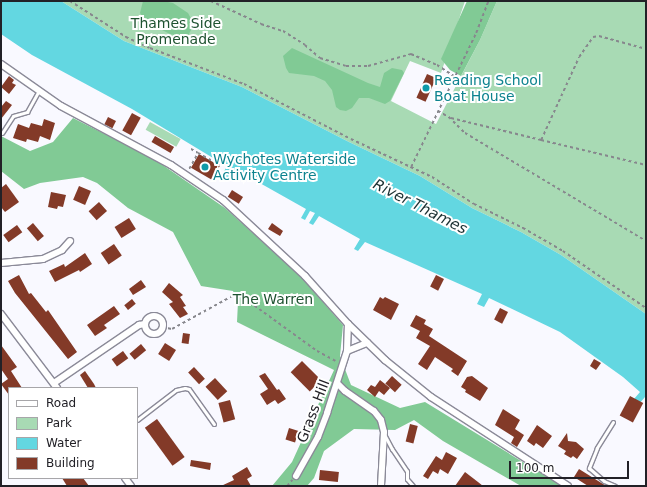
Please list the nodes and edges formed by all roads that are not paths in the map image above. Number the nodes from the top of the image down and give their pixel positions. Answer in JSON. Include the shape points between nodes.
{"nodes":[{"id":1,"x":1,"y":64,"type":"edge"},
{"id":2,"x":38,"y":92,"type":"junction"},
{"id":3,"x":2,"y":133,"type":"edge"},
{"id":4,"x":70,"y":241,"type":"dead end"},
{"id":5,"x":1,"y":263,"type":"edge"},
{"id":6,"x":1,"y":314,"type":"edge"},
{"id":7,"x":145,"y":324,"type":"junction"},
{"id":8,"x":348,"y":324,"type":"junction"},
{"id":9,"x":367,"y":343,"type":"junction"},
{"id":10,"x":348,"y":351,"type":"junction"},
{"id":11,"x":337,"y":383,"type":"junction"},
{"id":12,"x":55,"y":386,"type":"edge"},
{"id":13,"x":138,"y":419,"type":"edge"},
{"id":14,"x":613,"y":422,"type":"dead end"},
{"id":15,"x":214,"y":424,"type":"dead end"},
{"id":16,"x":384,"y":432,"type":"junction"},
{"id":17,"x":296,"y":476,"type":"dead end"},
{"id":18,"x":381,"y":486,"type":"edge"},
{"id":19,"x":413,"y":486,"type":"edge"},
{"id":20,"x":568,"y":486,"type":"edge"},
{"id":21,"x":615,"y":486,"type":"edge"}],
"edges":[{"from":1,"to":2,"type":"street"},
{"from":2,"to":3,"type":"lane","via":[[27,112],[13,116]]},
{"from":2,"to":8,"type":"street","via":[[171,164],[223,200],[305,276]]},
{"from":4,"to":5,"type":"street","via":[[62,250],[43,259]]},
{"from":6,"to":12,"type":"street"},
{"from":7,"to":7,"type":"street","via":[[149,317],[155,316],[160,319],[162,327],[154,334],[146,330]]},
{"from":7,"to":12,"type":"street","via":[[139,325]]},
{"from":8,"to":9,"type":"street"},
{"from":8,"to":10,"type":"street","name":"Grass Hill"},
{"from":9,"to":10,"type":"street"},
{"from":9,"to":20,"type":"street","via":[[431,397]]},
{"from":10,"to":11,"type":"street","name":"Grass Hill"},
{"from":11,"to":16,"type":"street","via":[[374,411],[381,420]]},
{"from":11,"to":17,"type":"street","name":"Grass Hill","via":[[318,437]]},
{"from":13,"to":15,"type":"lane","via":[[176,390],[184,388],[190,390]]},
{"from":14,"to":21,"type":"lane","via":[[597,448],[589,468],[604,481]]},
{"from":16,"to":18,"type":"street"},
{"from":16,"to":19,"type":"lane"}]}
